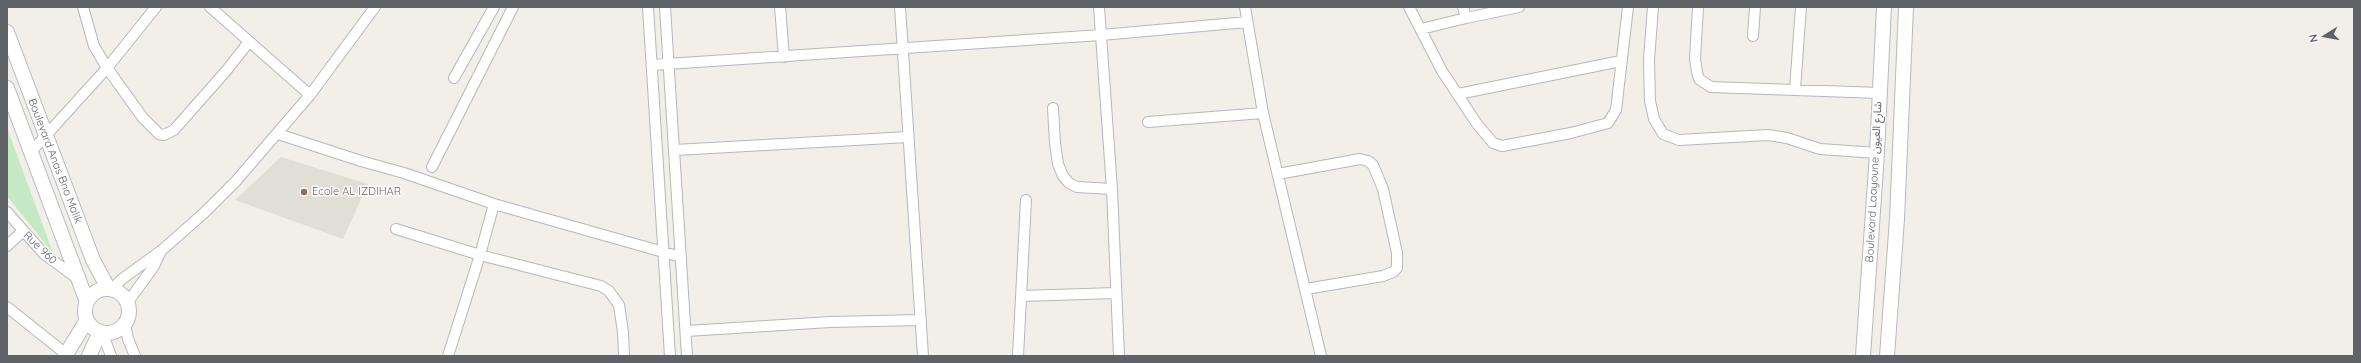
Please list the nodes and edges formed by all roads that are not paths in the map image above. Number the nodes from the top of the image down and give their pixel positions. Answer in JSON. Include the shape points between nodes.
{"nodes":[{"id":1,"x":83,"y":7,"type":"edge"},
{"id":2,"x":156,"y":7,"type":"edge"},
{"id":3,"x":210,"y":7,"type":"edge"},
{"id":4,"x":375,"y":7,"type":"edge"},
{"id":5,"x":494,"y":7,"type":"edge"},
{"id":6,"x":513,"y":7,"type":"edge"},
{"id":7,"x":648,"y":7,"type":"edge"},
{"id":8,"x":665,"y":7,"type":"edge"},
{"id":9,"x":780,"y":7,"type":"edge"},
{"id":10,"x":900,"y":7,"type":"edge"},
{"id":11,"x":1099,"y":7,"type":"edge"},
{"id":12,"x":1245,"y":7,"type":"edge"},
{"id":13,"x":1409,"y":7,"type":"edge"},
{"id":14,"x":1463,"y":7,"type":"edge"},
{"id":15,"x":1519,"y":7,"type":"edge"},
{"id":16,"x":1628,"y":7,"type":"edge"},
{"id":17,"x":1653,"y":7,"type":"edge"},
{"id":18,"x":1698,"y":7,"type":"edge"},
{"id":19,"x":1755,"y":7,"type":"edge"},
{"id":20,"x":1801,"y":7,"type":"edge"},
{"id":21,"x":1884,"y":7,"type":"edge"},
{"id":22,"x":1906,"y":7,"type":"edge"},
{"id":23,"x":1466,"y":18,"type":"junction"},
{"id":24,"x":1247,"y":22,"type":"junction"},
{"id":25,"x":1422,"y":29,"type":"junction"},
{"id":26,"x":7,"y":32,"type":"edge"},
{"id":27,"x":1101,"y":35,"type":"junction"},
{"id":28,"x":1753,"y":36,"type":"dead end"},
{"id":29,"x":248,"y":43,"type":"junction"},
{"id":30,"x":902,"y":48,"type":"junction"},
{"id":31,"x":784,"y":57,"type":"junction"},
{"id":32,"x":1621,"y":61,"type":"junction"},
{"id":33,"x":669,"y":64,"type":"junction"},
{"id":34,"x":652,"y":66,"type":"junction"},
{"id":35,"x":107,"y":68,"type":"junction"},
{"id":36,"x":454,"y":78,"type":"dead end"},
{"id":37,"x":7,"y":88,"type":"edge"},
{"id":38,"x":1795,"y":89,"type":"junction"},
{"id":39,"x":1880,"y":93,"type":"junction"},
{"id":40,"x":1458,"y":94,"type":"junction"},
{"id":41,"x":310,"y":95,"type":"junction"},
{"id":42,"x":1052,"y":108,"type":"dead end"},
{"id":43,"x":1263,"y":113,"type":"junction"},
{"id":44,"x":1148,"y":122,"type":"dead end"},
{"id":45,"x":278,"y":134,"type":"junction"},
{"id":46,"x":908,"y":136,"type":"junction"},
{"id":47,"x":45,"y":137,"type":"junction"},
{"id":48,"x":675,"y":150,"type":"junction"},
{"id":49,"x":30,"y":153,"type":"junction"},
{"id":50,"x":1877,"y":153,"type":"junction"},
{"id":51,"x":432,"y":168,"type":"dead end"},
{"id":52,"x":1278,"y":174,"type":"junction"},
{"id":53,"x":1112,"y":189,"type":"junction"},
{"id":54,"x":1026,"y":200,"type":"dead end"},
{"id":55,"x":494,"y":204,"type":"junction"},
{"id":56,"x":7,"y":212,"type":"edge"},
{"id":57,"x":396,"y":229,"type":"dead end"},
{"id":58,"x":23,"y":231,"type":"junction"},
{"id":59,"x":7,"y":246,"type":"edge"},
{"id":60,"x":162,"y":250,"type":"junction"},
{"id":61,"x":664,"y":252,"type":"junction"},
{"id":62,"x":480,"y":255,"type":"junction"},
{"id":63,"x":682,"y":257,"type":"junction"},
{"id":64,"x":78,"y":279,"type":"junction"},
{"id":65,"x":110,"y":289,"type":"junction"},
{"id":66,"x":1306,"y":289,"type":"junction"},
{"id":67,"x":1116,"y":293,"type":"junction"},
{"id":68,"x":1021,"y":296,"type":"junction"},
{"id":69,"x":87,"y":302,"type":"junction"},
{"id":70,"x":128,"y":302,"type":"junction"},
{"id":71,"x":7,"y":307,"type":"edge"},
{"id":72,"x":87,"y":320,"type":"junction"},
{"id":73,"x":921,"y":320,"type":"junction"},
{"id":74,"x":125,"y":324,"type":"junction"},
{"id":75,"x":686,"y":331,"type":"junction"},
{"id":76,"x":101,"y":332,"type":"junction"},
{"id":77,"x":65,"y":355,"type":"edge"},
{"id":78,"x":89,"y":356,"type":"edge"},
{"id":79,"x":111,"y":356,"type":"edge"},
{"id":80,"x":135,"y":356,"type":"edge"},
{"id":81,"x":448,"y":356,"type":"edge"},
{"id":82,"x":624,"y":356,"type":"edge"},
{"id":83,"x":670,"y":356,"type":"edge"},
{"id":84,"x":687,"y":356,"type":"edge"},
{"id":85,"x":923,"y":356,"type":"edge"},
{"id":86,"x":1018,"y":356,"type":"edge"},
{"id":87,"x":1119,"y":356,"type":"edge"},
{"id":88,"x":1321,"y":356,"type":"edge"},
{"id":89,"x":1863,"y":356,"type":"edge"},
{"id":90,"x":1887,"y":356,"type":"edge"}],
"edges":[{"from":1,"to":35,"type":"street","via":[[94,46]]},
{"from":2,"to":35,"type":"street"},
{"from":3,"to":29,"type":"street"},
{"from":4,"to":41,"type":"street"},
{"from":5,"to":36,"type":"street"},
{"from":6,"to":51,"type":"street"},
{"from":7,"to":34,"type":"street"},
{"from":8,"to":33,"type":"street"},
{"from":9,"to":31,"type":"street"},
{"from":10,"to":30,"type":"street"},
{"from":11,"to":27,"type":"street"},
{"from":12,"to":24,"type":"street"},
{"from":13,"to":25,"type":"street"},
{"from":14,"to":23,"type":"street"},
{"from":15,"to":23,"type":"street"},
{"from":16,"to":32,"type":"street"},
{"from":17,"to":50,"type":"street","via":[[1649,60],[1650,102],[1654,119],[1663,134],[1679,140],[1768,134],[1820,149]]},
{"from":18,"to":38,"type":"street","via":[[1695,59],[1699,79],[1722,88]]},
{"from":19,"to":28,"type":"street"},
{"from":20,"to":38,"type":"street"},
{"from":21,"to":39,"type":"street","name":"Boulevard Laayoune شارع العيون"},
{"from":22,"to":90,"type":"street","via":[[1897,219]]},
{"from":23,"to":25,"type":"street"},
{"from":24,"to":27,"type":"street"},
{"from":24,"to":43,"type":"street"},
{"from":25,"to":40,"type":"street","via":[[1434,58]]},
{"from":26,"to":47,"type":"street","name":"Boulevard Anas Bno Malik"},
{"from":27,"to":30,"type":"street"},
{"from":27,"to":53,"type":"street"},
{"from":29,"to":35,"type":"street","via":[[174,130],[164,135],[159,134],[143,118]]},
{"from":29,"to":41,"type":"street"},
{"from":30,"to":31,"type":"street"},
{"from":30,"to":46,"type":"street"},
{"from":31,"to":33,"type":"street"},
{"from":32,"to":40,"type":"street"},
{"from":32,"to":40,"type":"street","via":[[1616,110],[1608,123],[1525,143],[1502,146],[1493,142],[1477,124]]},
{"from":33,"to":34,"type":"street"},
{"from":33,"to":48,"type":"street"},
{"from":34,"to":61,"type":"street"},
{"from":35,"to":47,"type":"street"},
{"from":37,"to":49,"type":"street","name":"Boulevard Anas Bno Malik"},
{"from":38,"to":39,"type":"street"},
{"from":39,"to":50,"type":"street","name":"Boulevard Laayoune شارع العيون"},
{"from":41,"to":45,"type":"street"},
{"from":42,"to":53,"type":"street","via":[[1058,164],[1063,176],[1078,188]]},
{"from":43,"to":44,"type":"street"},
{"from":43,"to":52,"type":"street"},
{"from":45,"to":55,"type":"street","via":[[404,172]]},
{"from":45,"to":60,"type":"street","via":[[204,213]]},
{"from":46,"to":48,"type":"street"},
{"from":46,"to":73,"type":"street"},
{"from":47,"to":49,"type":"street"},
{"from":47,"to":65,"type":"street","name":"Boulevard Anas Bno Malik","via":[[93,260]]},
{"from":48,"to":63,"type":"street"},
{"from":49,"to":64,"type":"street","name":"Boulevard Anas Bno Malik"},
{"from":50,"to":89,"type":"street","name":"Boulevard Laayoune شارع العيون"},
{"from":52,"to":66,"type":"street"},
{"from":52,"to":66,"type":"street","via":[[1360,159],[1373,165],[1383,188],[1397,253],[1396,268],[1393,272],[1383,276]]},
{"from":53,"to":67,"type":"street"},
{"from":54,"to":68,"type":"street"},
{"from":55,"to":61,"type":"street"},
{"from":55,"to":62,"type":"street"},
{"from":56,"to":58,"type":"street","name":"Rue 960"},
{"from":57,"to":62,"type":"street"},
{"from":58,"to":59,"type":"street"},
{"from":58,"to":64,"type":"street","name":"Rue 960","via":[[44,254]]},
{"from":60,"to":65,"type":"street"},
{"from":60,"to":70,"type":"street","via":[[154,266]]},
{"from":61,"to":63,"type":"street"},
{"from":61,"to":83,"type":"street"},
{"from":62,"to":81,"type":"street"},
{"from":62,"to":82,"type":"street","via":[[566,276],[601,286],[609,291],[617,300],[622,315]]},
{"from":63,"to":75,"type":"street"},
{"from":64,"to":69,"type":"street","name":"Boulevard Anas Bno Malik"},
{"from":65,"to":69,"type":"street","via":[[95,292]]},
{"from":65,"to":70,"type":"street","via":[[121,294]]},
{"from":66,"to":88,"type":"street"},
{"from":67,"to":68,"type":"street"},
{"from":67,"to":87,"type":"street"},
{"from":68,"to":86,"type":"street"},
{"from":69,"to":72,"type":"street"},
{"from":70,"to":74,"type":"street","via":[[129,313]]},
{"from":71,"to":77,"type":"street"},
{"from":72,"to":76,"type":"street","via":[[94,329]]},
{"from":72,"to":77,"type":"street"},
{"from":73,"to":75,"type":"street","via":[[830,322]]},
{"from":73,"to":85,"type":"street"},
{"from":74,"to":76,"type":"street","via":[[117,331]]},
{"from":74,"to":80,"type":"street"},
{"from":75,"to":84,"type":"street"},
{"from":76,"to":78,"type":"street"},
{"from":76,"to":79,"type":"street"}]}
